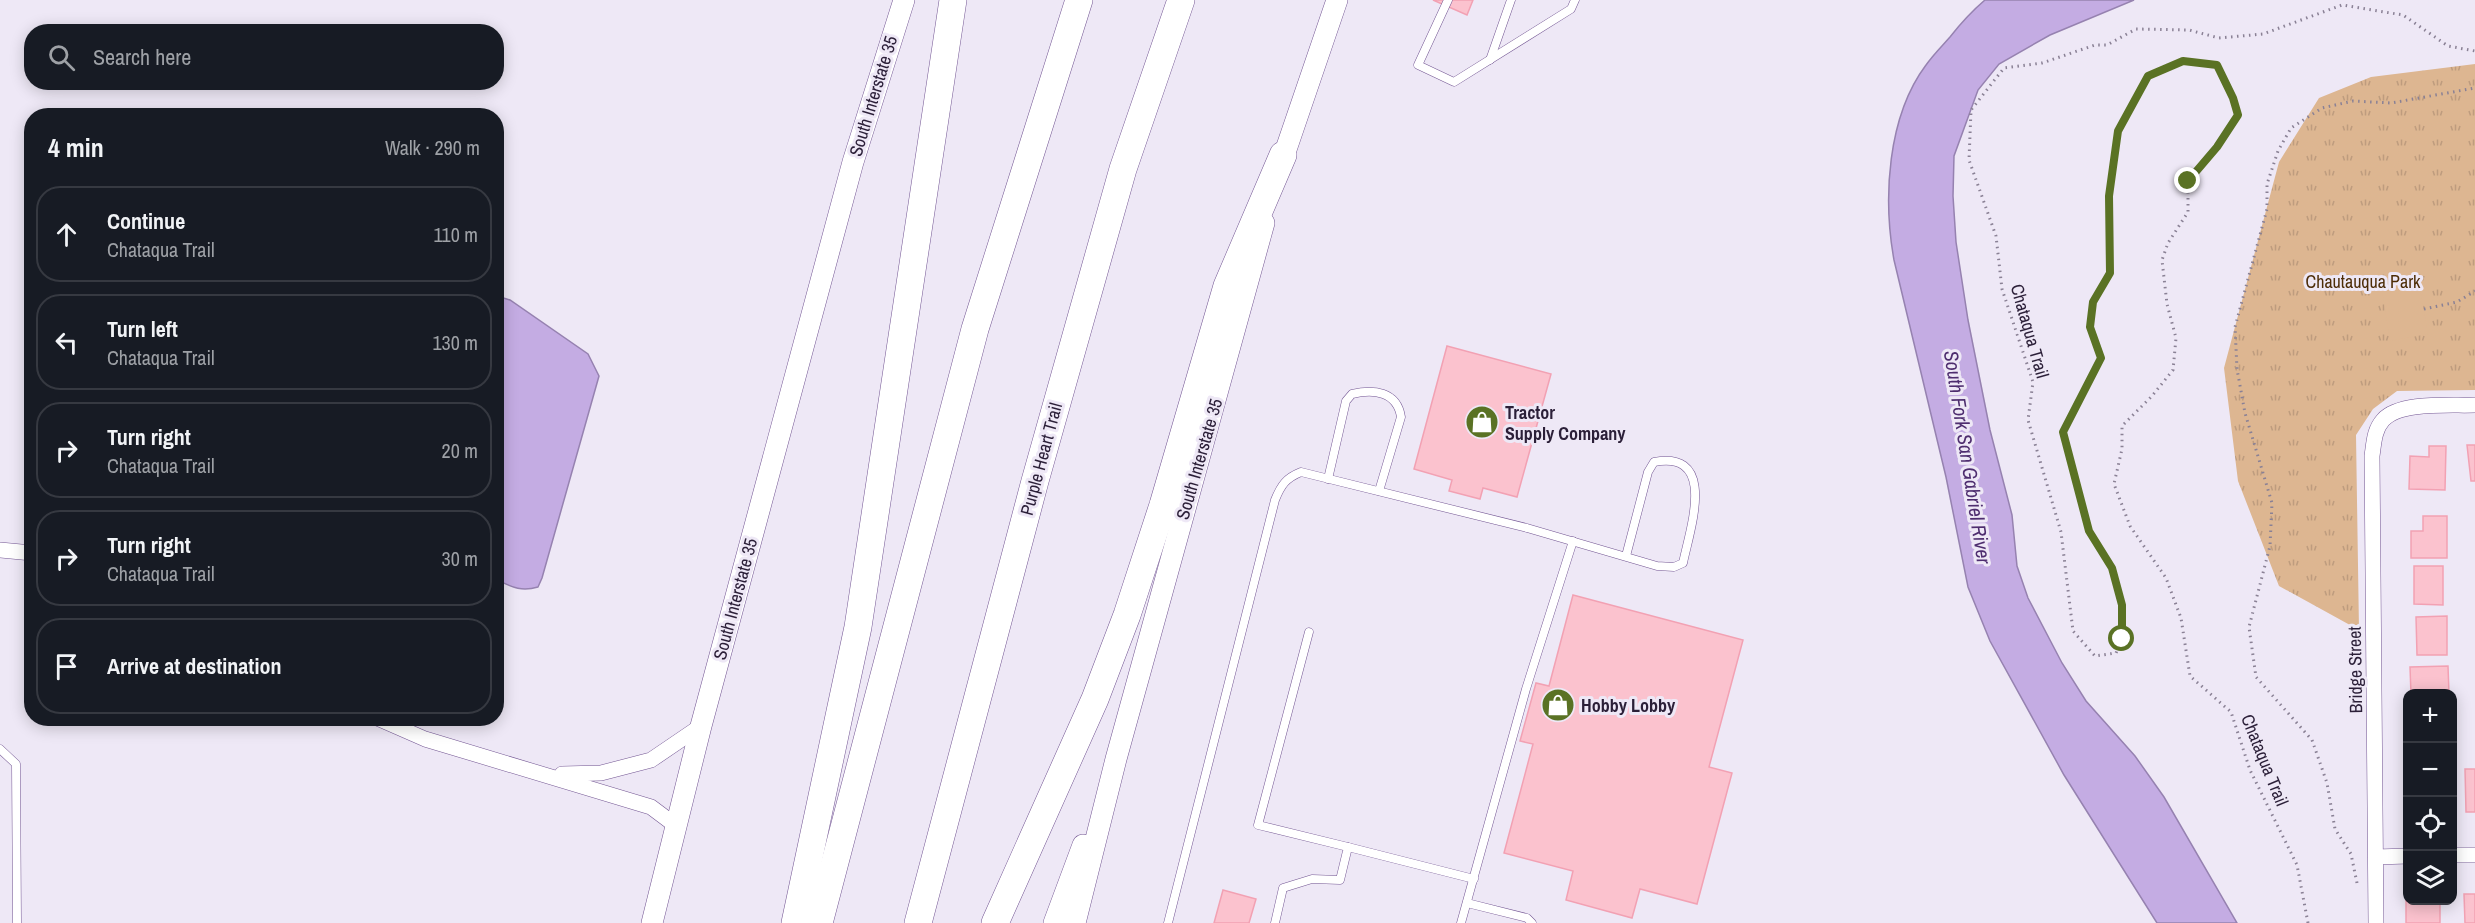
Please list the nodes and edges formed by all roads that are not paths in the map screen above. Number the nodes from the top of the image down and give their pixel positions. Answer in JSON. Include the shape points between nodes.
{"nodes":[{"id":1,"x":904,"y":0,"type":"edge"},
{"id":2,"x":953,"y":0,"type":"edge"},
{"id":3,"x":1079,"y":0,"type":"edge"},
{"id":4,"x":1181,"y":0,"type":"edge"},
{"id":5,"x":1337,"y":0,"type":"edge"},
{"id":6,"x":1448,"y":0,"type":"edge"},
{"id":7,"x":1511,"y":0,"type":"edge"},
{"id":8,"x":1575,"y":0,"type":"edge"},
{"id":9,"x":1490,"y":60,"type":"junction"},
{"id":10,"x":1283,"y":154,"type":"junction"},
{"id":11,"x":2475,"y":405,"type":"edge"},
{"id":12,"x":1328,"y":479,"type":"junction"},
{"id":13,"x":1379,"y":491,"type":"junction"},
{"id":14,"x":1573,"y":541,"type":"junction"},
{"id":15,"x":0,"y":550,"type":"edge"},
{"id":16,"x":24,"y":552,"type":"edge"},
{"id":17,"x":1626,"y":556,"type":"junction"},
{"id":18,"x":1310,"y":632,"type":"dead end"},
{"id":19,"x":395,"y":726,"type":"edge"},
{"id":20,"x":701,"y":726,"type":"junction"},
{"id":21,"x":0,"y":749,"type":"edge"},
{"id":22,"x":1116,"y":759,"type":"junction"},
{"id":23,"x":550,"y":775,"type":"junction"},
{"id":24,"x":675,"y":825,"type":"junction"},
{"id":25,"x":1348,"y":847,"type":"junction"},
{"id":26,"x":2457,"y":855,"type":"edge"},
{"id":27,"x":2475,"y":855,"type":"edge"},
{"id":28,"x":2403,"y":856,"type":"edge"},
{"id":29,"x":2376,"y":857,"type":"junction"},
{"id":30,"x":1474,"y":879,"type":"junction"},
{"id":31,"x":1467,"y":903,"type":"junction"},
{"id":32,"x":17,"y":923,"type":"edge"},
{"id":33,"x":652,"y":923,"type":"edge"},
{"id":34,"x":795,"y":923,"type":"edge"},
{"id":35,"x":819,"y":923,"type":"edge"},
{"id":36,"x":918,"y":923,"type":"edge"},
{"id":37,"x":995,"y":923,"type":"edge"},
{"id":38,"x":1054,"y":923,"type":"edge"},
{"id":39,"x":1075,"y":923,"type":"edge"},
{"id":40,"x":1168,"y":923,"type":"edge"},
{"id":41,"x":1275,"y":923,"type":"edge"},
{"id":42,"x":1461,"y":923,"type":"edge"},
{"id":43,"x":1532,"y":923,"type":"edge"},
{"id":44,"x":2376,"y":923,"type":"edge"}],
"edges":[{"from":1,"to":20,"type":"main road","name":"South Interstate 35","via":[[853,162]]},
{"from":2,"to":34,"type":"highway","via":[[858,627]]},
{"from":3,"to":35,"type":"highway","via":[[975,329]]},
{"from":4,"to":36,"type":"highway","name":"Purple Heart Trail","via":[[1123,169],[1035,481]]},
{"from":5,"to":10,"type":"main road","name":"South Interstate 35"},
{"from":6,"to":9,"type":"lane","via":[[1418,65],[1454,82]]},
{"from":7,"to":9,"type":"lane"},
{"from":8,"to":9,"type":"lane","via":[[1571,9]]},
{"from":10,"to":22,"type":"main road","name":"South Interstate 35"},
{"from":10,"to":37,"type":"highway","via":[[1227,286],[1127,615],[1095,699]]},
{"from":11,"to":29,"type":"street","name":"Bridge Street","via":[[2405,408],[2384,418],[2375,433],[2372,456]]},
{"from":12,"to":13,"type":"lane"},
{"from":12,"to":13,"type":"lane","via":[[1346,401],[1352,394],[1377,391],[1390,396],[1400,408],[1401,417]]},
{"from":12,"to":40,"type":"lane","via":[[1301,472],[1290,476],[1275,500]]},
{"from":13,"to":14,"type":"lane"},
{"from":14,"to":17,"type":"lane"},
{"from":14,"to":30,"type":"lane","via":[[1526,688]]},
{"from":15,"to":16,"type":"street"},
{"from":17,"to":17,"type":"lane","via":[[1666,567],[1683,563],[1696,498],[1686,466],[1679,462],[1654,462]]},
{"from":18,"to":25,"type":"lane","via":[[1258,825]]},
{"from":19,"to":23,"type":"street","via":[[425,739]]},
{"from":20,"to":23,"type":"street","via":[[651,760],[601,773]]},
{"from":20,"to":24,"type":"main road","name":"South Interstate 35"},
{"from":21,"to":32,"type":"lane","via":[[16,764]]},
{"from":22,"to":38,"type":"main road"},
{"from":22,"to":39,"type":"main road","name":"South Interstate 35"},
{"from":23,"to":24,"type":"street","via":[[651,807]]},
{"from":24,"to":33,"type":"main road","name":"South Interstate 35"},
{"from":25,"to":30,"type":"lane"},
{"from":25,"to":41,"type":"lane","via":[[1340,880],[1312,879],[1283,888]]},
{"from":26,"to":27,"type":"street"},
{"from":28,"to":29,"type":"street"},
{"from":29,"to":44,"type":"street","name":"Bridge Street"},
{"from":30,"to":31,"type":"lane"},
{"from":31,"to":42,"type":"lane"},
{"from":31,"to":43,"type":"lane","via":[[1527,918]]}]}
